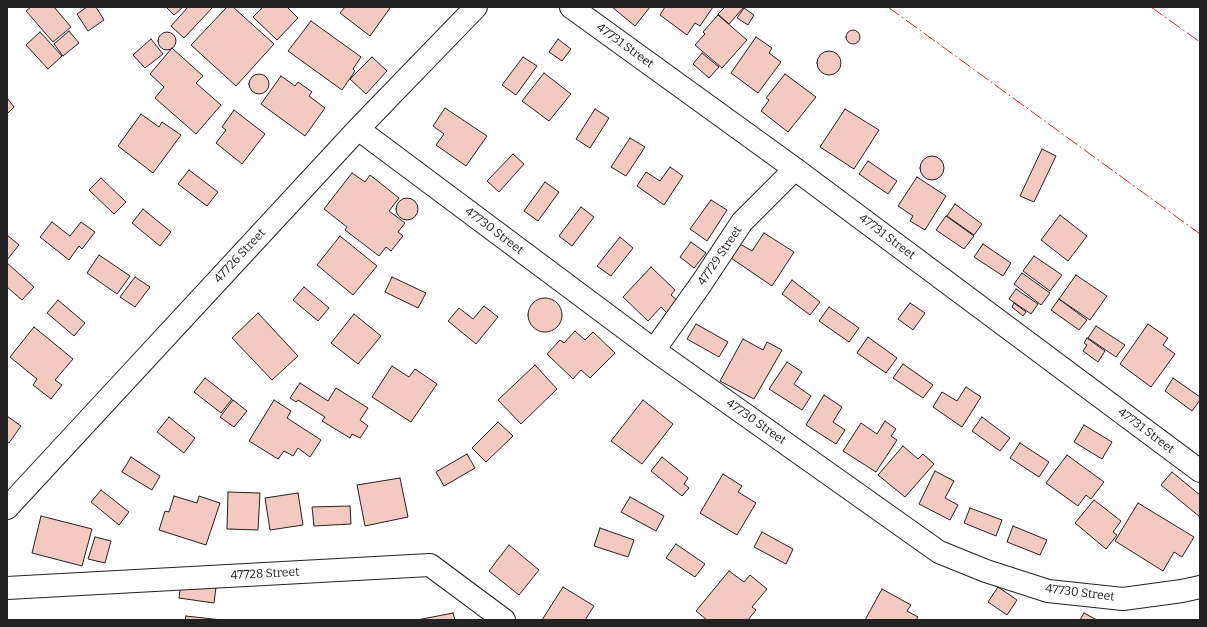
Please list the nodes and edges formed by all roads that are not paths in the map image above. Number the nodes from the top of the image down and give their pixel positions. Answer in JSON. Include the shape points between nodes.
{"nodes":[{"id":1,"x":476,"y":7,"type":"edge"},
{"id":2,"x":571,"y":7,"type":"edge"},
{"id":3,"x":358,"y":130,"type":"junction"},
{"id":4,"x":794,"y":169,"type":"junction"},
{"id":5,"x":654,"y":350,"type":"junction"},
{"id":6,"x":1200,"y":471,"type":"edge"},
{"id":7,"x":7,"y":508,"type":"edge"},
{"id":8,"x":1200,"y":587,"type":"edge"},
{"id":9,"x":7,"y":588,"type":"edge"},
{"id":10,"x":504,"y":620,"type":"edge"}],
"edges":[{"from":1,"to":3,"type":"street","name":"47726 Street"},
{"from":2,"to":4,"type":"street","name":"47731 Street"},
{"from":3,"to":5,"type":"street","name":"47730 Street"},
{"from":3,"to":7,"type":"street","name":"47726 Street"},
{"from":4,"to":5,"type":"street","name":"47729 Street","via":[[742,222]]},
{"from":4,"to":6,"type":"street","name":"47731 Street"},
{"from":5,"to":8,"type":"street","name":"47730 Street","via":[[939,552],[986,571],[1048,591],[1123,598]]},
{"from":9,"to":10,"type":"street","name":"47728 Street","via":[[430,565]]}]}
